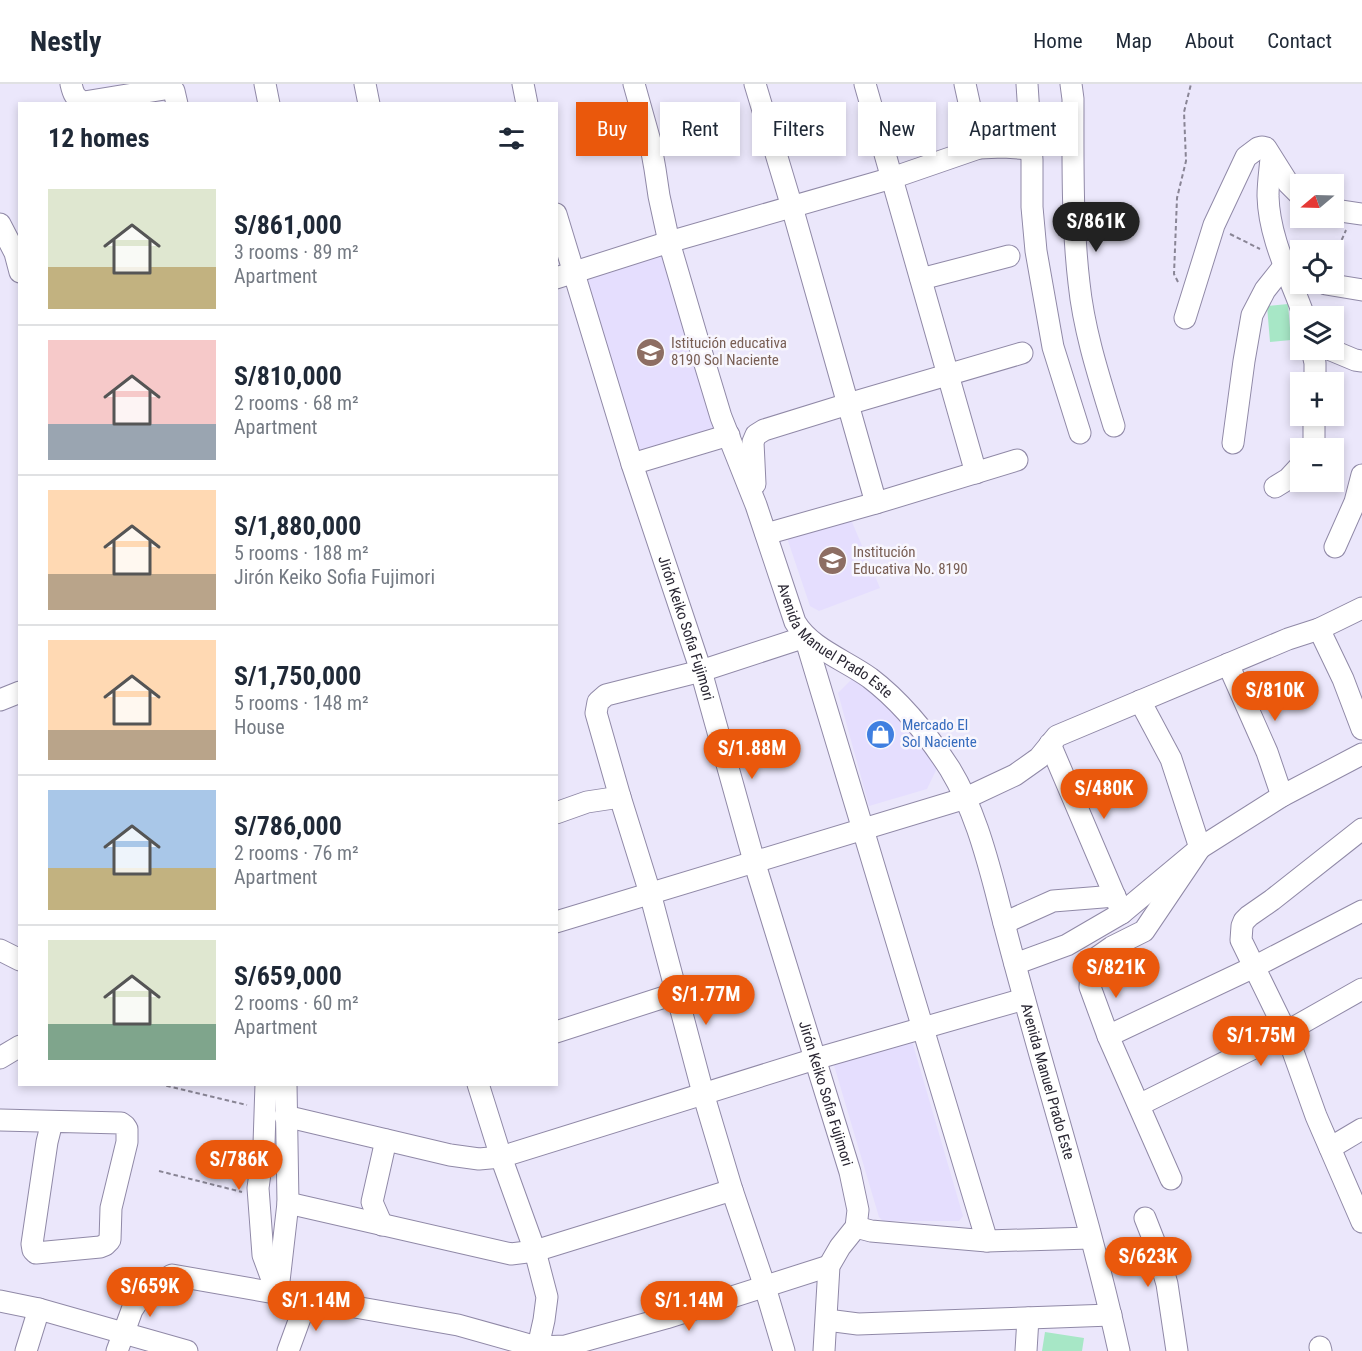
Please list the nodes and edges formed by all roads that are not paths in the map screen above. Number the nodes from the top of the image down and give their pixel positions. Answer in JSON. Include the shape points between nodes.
{"nodes":[{"id":1,"x":71,"y":84,"type":"edge"},
{"id":2,"x":265,"y":84,"type":"edge"},
{"id":3,"x":365,"y":84,"type":"edge"},
{"id":4,"x":523,"y":84,"type":"edge"},
{"id":5,"x":634,"y":84,"type":"edge"},
{"id":6,"x":755,"y":84,"type":"edge"},
{"id":7,"x":865,"y":84,"type":"edge"},
{"id":8,"x":965,"y":84,"type":"edge"},
{"id":9,"x":1027,"y":84,"type":"edge"},
{"id":10,"x":1071,"y":84,"type":"edge"},
{"id":11,"x":174,"y":96,"type":"edge"},
{"id":12,"x":269,"y":102,"type":"edge"},
{"id":13,"x":369,"y":102,"type":"edge"},
{"id":14,"x":527,"y":102,"type":"edge"},
{"id":15,"x":969,"y":102,"type":"edge"},
{"id":16,"x":1028,"y":102,"type":"edge"},
{"id":17,"x":957,"y":156,"type":"edge"},
{"id":18,"x":1031,"y":156,"type":"edge"},
{"id":19,"x":1272,"y":158,"type":"junction"},
{"id":20,"x":892,"y":178,"type":"junction"},
{"id":21,"x":1290,"y":185,"type":"edge"},
{"id":22,"x":792,"y":207,"type":"junction"},
{"id":23,"x":0,"y":224,"type":"edge"},
{"id":24,"x":558,"y":228,"type":"edge"},
{"id":25,"x":669,"y":242,"type":"junction"},
{"id":26,"x":1009,"y":256,"type":"dead end"},
{"id":27,"x":18,"y":264,"type":"edge"},
{"id":28,"x":1288,"y":264,"type":"edge"},
{"id":29,"x":565,"y":275,"type":"edge"},
{"id":30,"x":921,"y":279,"type":"junction"},
{"id":31,"x":1344,"y":287,"type":"edge"},
{"id":32,"x":1362,"y":290,"type":"edge"},
{"id":33,"x":1301,"y":306,"type":"edge"},
{"id":34,"x":1185,"y":318,"type":"dead end"},
{"id":35,"x":1022,"y":353,"type":"dead end"},
{"id":36,"x":1344,"y":356,"type":"edge"},
{"id":37,"x":1362,"y":361,"type":"edge"},
{"id":38,"x":948,"y":375,"type":"junction"},
{"id":39,"x":848,"y":404,"type":"junction"},
{"id":40,"x":1114,"y":426,"type":"dead end"},
{"id":41,"x":1080,"y":434,"type":"dead end"},
{"id":42,"x":729,"y":435,"type":"junction"},
{"id":43,"x":1233,"y":443,"type":"dead end"},
{"id":44,"x":1017,"y":460,"type":"dead end"},
{"id":45,"x":632,"y":464,"type":"junction"},
{"id":46,"x":976,"y":473,"type":"junction"},
{"id":47,"x":1362,"y":475,"type":"edge"},
{"id":48,"x":1290,"y":477,"type":"edge"},
{"id":49,"x":1275,"y":488,"type":"dead end"},
{"id":50,"x":876,"y":503,"type":"junction"},
{"id":51,"x":756,"y":505,"type":"junction"},
{"id":52,"x":766,"y":534,"type":"junction"},
{"id":53,"x":1335,"y":547,"type":"dead end"},
{"id":54,"x":1362,"y":608,"type":"edge"},
{"id":55,"x":1319,"y":629,"type":"junction"},
{"id":56,"x":806,"y":637,"type":"junction"},
{"id":57,"x":1228,"y":664,"type":"junction"},
{"id":58,"x":701,"y":671,"type":"junction"},
{"id":59,"x":18,"y":693,"type":"edge"},
{"id":60,"x":0,"y":700,"type":"edge"},
{"id":61,"x":1140,"y":701,"type":"junction"},
{"id":62,"x":1362,"y":729,"type":"edge"},
{"id":63,"x":1050,"y":744,"type":"junction"},
{"id":64,"x":1362,"y":754,"type":"edge"},
{"id":65,"x":1282,"y":796,"type":"junction"},
{"id":66,"x":620,"y":797,"type":"junction"},
{"id":67,"x":966,"y":798,"type":"junction"},
{"id":68,"x":558,"y":812,"type":"edge"},
{"id":69,"x":864,"y":828,"type":"junction"},
{"id":70,"x":1362,"y":829,"type":"edge"},
{"id":71,"x":1200,"y":849,"type":"junction"},
{"id":72,"x":754,"y":861,"type":"junction"},
{"id":73,"x":650,"y":892,"type":"junction"},
{"id":74,"x":1119,"y":904,"type":"junction"},
{"id":75,"x":1362,"y":911,"type":"edge"},
{"id":76,"x":558,"y":921,"type":"edge"},
{"id":77,"x":1004,"y":923,"type":"junction"},
{"id":78,"x":0,"y":950,"type":"edge"},
{"id":79,"x":18,"y":959,"type":"edge"},
{"id":80,"x":1015,"y":964,"type":"junction"},
{"id":81,"x":1254,"y":967,"type":"junction"},
{"id":82,"x":1362,"y":989,"type":"edge"},
{"id":83,"x":677,"y":993,"type":"junction"},
{"id":84,"x":1024,"y":999,"type":"junction"},
{"id":85,"x":922,"y":1029,"type":"junction"},
{"id":86,"x":558,"y":1031,"type":"edge"},
{"id":87,"x":1286,"y":1032,"type":"junction"},
{"id":88,"x":1108,"y":1036,"type":"junction"},
{"id":89,"x":18,"y":1047,"type":"edge"},
{"id":90,"x":0,"y":1058,"type":"edge"},
{"id":91,"x":815,"y":1059,"type":"junction"},
{"id":92,"x":266,"y":1086,"type":"edge"},
{"id":93,"x":286,"y":1086,"type":"edge"},
{"id":94,"x":479,"y":1086,"type":"edge"},
{"id":95,"x":703,"y":1093,"type":"junction"},
{"id":96,"x":1139,"y":1105,"type":"junction"},
{"id":97,"x":285,"y":1116,"type":"junction"},
{"id":98,"x":0,"y":1120,"type":"edge"},
{"id":99,"x":52,"y":1122,"type":"junction"},
{"id":100,"x":1362,"y":1129,"type":"edge"},
{"id":101,"x":386,"y":1140,"type":"junction"},
{"id":102,"x":1330,"y":1148,"type":"junction"},
{"id":103,"x":501,"y":1157,"type":"junction"},
{"id":104,"x":1171,"y":1179,"type":"dead end"},
{"id":105,"x":732,"y":1190,"type":"junction"},
{"id":106,"x":288,"y":1203,"type":"junction"},
{"id":107,"x":1145,"y":1218,"type":"dead end"},
{"id":108,"x":1362,"y":1221,"type":"edge"},
{"id":109,"x":382,"y":1225,"type":"junction"},
{"id":110,"x":856,"y":1227,"type":"junction"},
{"id":111,"x":1090,"y":1238,"type":"junction"},
{"id":112,"x":987,"y":1241,"type":"junction"},
{"id":113,"x":535,"y":1251,"type":"junction"},
{"id":114,"x":829,"y":1266,"type":"junction"},
{"id":115,"x":765,"y":1287,"type":"junction"},
{"id":116,"x":277,"y":1293,"type":"junction"},
{"id":117,"x":307,"y":1299,"type":"junction"},
{"id":118,"x":0,"y":1301,"type":"edge"},
{"id":119,"x":39,"y":1310,"type":"junction"},
{"id":120,"x":1111,"y":1315,"type":"junction"},
{"id":121,"x":1028,"y":1318,"type":"junction"},
{"id":122,"x":827,"y":1320,"type":"junction"},
{"id":123,"x":119,"y":1342,"type":"edge"},
{"id":124,"x":487,"y":1342,"type":"edge"},
{"id":125,"x":542,"y":1350,"type":"edge"},
{"id":126,"x":26,"y":1351,"type":"edge"},
{"id":127,"x":187,"y":1351,"type":"edge"},
{"id":128,"x":288,"y":1351,"type":"edge"},
{"id":129,"x":784,"y":1351,"type":"edge"},
{"id":130,"x":824,"y":1351,"type":"edge"},
{"id":131,"x":1026,"y":1351,"type":"edge"},
{"id":132,"x":1119,"y":1351,"type":"edge"},
{"id":133,"x":1177,"y":1351,"type":"edge"}],
"edges":[{"from":1,"to":11,"type":"street","via":[[74,96],[84,102]]},
{"from":2,"to":12,"type":"street"},
{"from":3,"to":13,"type":"street"},
{"from":4,"to":14,"type":"street"},
{"from":5,"to":25,"type":"street","name":"Avenida Manuel Prado Este","via":[[650,141]]},
{"from":6,"to":22,"type":"street"},
{"from":7,"to":20,"type":"street"},
{"from":8,"to":15,"type":"street"},
{"from":9,"to":16,"type":"street"},
{"from":10,"to":40,"type":"street","via":[[1079,284]]},
{"from":17,"to":20,"type":"street"},
{"from":18,"to":41,"type":"street","via":[[1032,207],[1043,294],[1053,347]]},
{"from":19,"to":21,"type":"street"},
{"from":19,"to":28,"type":"street","via":[[1268,195],[1272,227]]},
{"from":19,"to":34,"type":"street","via":[[1262,147],[1246,157],[1214,225]]},
{"from":20,"to":22,"type":"street"},
{"from":20,"to":30,"type":"street"},
{"from":22,"to":25,"type":"street"},
{"from":22,"to":39,"type":"street"},
{"from":23,"to":27,"type":"street"},
{"from":24,"to":29,"type":"street","name":"Jirón Keiko Sofia Fujimori"},
{"from":25,"to":29,"type":"street"},
{"from":25,"to":42,"type":"street","name":"Avenida Manuel Prado Este"},
{"from":26,"to":30,"type":"street"},
{"from":28,"to":33,"type":"street"},
{"from":28,"to":43,"type":"street","via":[[1265,290],[1252,315]]},
{"from":29,"to":45,"type":"street","name":"Jirón Keiko Sofia Fujimori"},
{"from":30,"to":38,"type":"street"},
{"from":31,"to":32,"type":"street"},
{"from":35,"to":38,"type":"street"},
{"from":36,"to":37,"type":"street"},
{"from":38,"to":39,"type":"street"},
{"from":38,"to":46,"type":"street"},
{"from":39,"to":50,"type":"street"},
{"from":39,"to":51,"type":"street","via":[[756,435]]},
{"from":42,"to":45,"type":"street"},
{"from":42,"to":51,"type":"street","name":"Avenida Manuel Prado Este"},
{"from":44,"to":46,"type":"street"},
{"from":45,"to":58,"type":"street","name":"Jirón Keiko Sofia Fujimori"},
{"from":46,"to":50,"type":"street"},
{"from":47,"to":53,"type":"street"},
{"from":48,"to":49,"type":"street"},
{"from":50,"to":52,"type":"street"},
{"from":51,"to":52,"type":"street","name":"Avenida Manuel Prado Este"},
{"from":52,"to":56,"type":"street","name":"Avenida Manuel Prado Este","via":[[795,622]]},
{"from":54,"to":55,"type":"street"},
{"from":55,"to":57,"type":"street"},
{"from":55,"to":62,"type":"street"},
{"from":56,"to":58,"type":"street"},
{"from":56,"to":67,"type":"street","name":"Avenida Manuel Prado Este","via":[[870,678],[906,710],[941,755]]},
{"from":56,"to":69,"type":"street"},
{"from":57,"to":61,"type":"street"},
{"from":57,"to":65,"type":"street"},
{"from":58,"to":66,"type":"street","via":[[606,695],[598,702],[596,713]]},
{"from":58,"to":72,"type":"street","name":"Jirón Keiko Sofia Fujimori"},
{"from":59,"to":60,"type":"street"},
{"from":61,"to":63,"type":"street","via":[[1056,736]]},
{"from":61,"to":71,"type":"street","via":[[1171,759]]},
{"from":63,"to":67,"type":"street","via":[[1039,758],[1015,775]]},
{"from":63,"to":74,"type":"street"},
{"from":64,"to":65,"type":"street"},
{"from":65,"to":71,"type":"street"},
{"from":66,"to":68,"type":"street","via":[[587,802]]},
{"from":66,"to":73,"type":"street"},
{"from":67,"to":69,"type":"street"},
{"from":67,"to":77,"type":"street","name":"Avenida Manuel Prado Este"},
{"from":69,"to":72,"type":"street"},
{"from":69,"to":85,"type":"street"},
{"from":70,"to":81,"type":"street","via":[[1244,921],[1241,940]]},
{"from":71,"to":74,"type":"street"},
{"from":71,"to":88,"type":"street","via":[[1144,931],[1092,961],[1090,987]]},
{"from":72,"to":73,"type":"street"},
{"from":72,"to":91,"type":"street","name":"Jirón Keiko Sofia Fujimori"},
{"from":73,"to":76,"type":"street"},
{"from":73,"to":83,"type":"street"},
{"from":74,"to":77,"type":"street","via":[[1053,901]]},
{"from":74,"to":80,"type":"street","via":[[1067,945]]},
{"from":75,"to":81,"type":"street"},
{"from":77,"to":80,"type":"street","name":"Avenida Manuel Prado Este"},
{"from":78,"to":79,"type":"street"},
{"from":80,"to":84,"type":"street","name":"Avenida Manuel Prado Este"},
{"from":81,"to":87,"type":"street"},
{"from":81,"to":88,"type":"street"},
{"from":82,"to":87,"type":"street"},
{"from":83,"to":86,"type":"street"},
{"from":83,"to":95,"type":"street"},
{"from":84,"to":85,"type":"street"},
{"from":84,"to":111,"type":"street","name":"Avenida Manuel Prado Este"},
{"from":85,"to":91,"type":"street"},
{"from":85,"to":112,"type":"street"},
{"from":87,"to":96,"type":"street"},
{"from":87,"to":102,"type":"street"},
{"from":88,"to":96,"type":"street"},
{"from":89,"to":90,"type":"street"},
{"from":91,"to":95,"type":"street"},
{"from":91,"to":110,"type":"street","name":"Jirón Keiko Sofia Fujimori","via":[[850,1172],[858,1210]]},
{"from":92,"to":116,"type":"street","via":[[258,1188],[263,1255]]},
{"from":93,"to":97,"type":"street"},
{"from":94,"to":103,"type":"street"},
{"from":95,"to":103,"type":"street"},
{"from":95,"to":105,"type":"street"},
{"from":96,"to":104,"type":"street"},
{"from":97,"to":101,"type":"street"},
{"from":97,"to":106,"type":"street"},
{"from":98,"to":99,"type":"street"},
{"from":99,"to":99,"type":"street","via":[[33,1250],[105,1245],[110,1240],[111,1208],[127,1130],[121,1123]]},
{"from":100,"to":102,"type":"street"},
{"from":101,"to":103,"type":"street","via":[[450,1155]]},
{"from":101,"to":109,"type":"street","via":[[372,1202]]},
{"from":102,"to":108,"type":"street"},
{"from":103,"to":113,"type":"street"},
{"from":105,"to":113,"type":"street"},
{"from":105,"to":115,"type":"street"},
{"from":106,"to":109,"type":"street"},
{"from":106,"to":116,"type":"street"},
{"from":107,"to":133,"type":"street","via":[[1167,1284]]},
{"from":109,"to":113,"type":"street","via":[[511,1254]]},
{"from":110,"to":112,"type":"street"},
{"from":110,"to":114,"type":"street"},
{"from":111,"to":112,"type":"street"},
{"from":111,"to":120,"type":"street","name":"Avenida Manuel Prado Este"},
{"from":113,"to":125,"type":"street","via":[[547,1298]]},
{"from":114,"to":115,"type":"street"},
{"from":114,"to":122,"type":"street"},
{"from":115,"to":125,"type":"street"},
{"from":115,"to":129,"type":"street"},
{"from":116,"to":117,"type":"street"},
{"from":116,"to":123,"type":"street","via":[[172,1275],[143,1293]]},
{"from":117,"to":124,"type":"street","via":[[458,1325]]},
{"from":117,"to":128,"type":"street"},
{"from":118,"to":119,"type":"street"},
{"from":119,"to":123,"type":"street"},
{"from":119,"to":126,"type":"street"},
{"from":120,"to":121,"type":"street"},
{"from":120,"to":132,"type":"street","name":"Avenida Manuel Prado Este"},
{"from":121,"to":122,"type":"street","via":[[858,1324]]},
{"from":121,"to":131,"type":"street"},
{"from":122,"to":130,"type":"street"},
{"from":123,"to":127,"type":"street"},
{"from":124,"to":125,"type":"street"}]}
